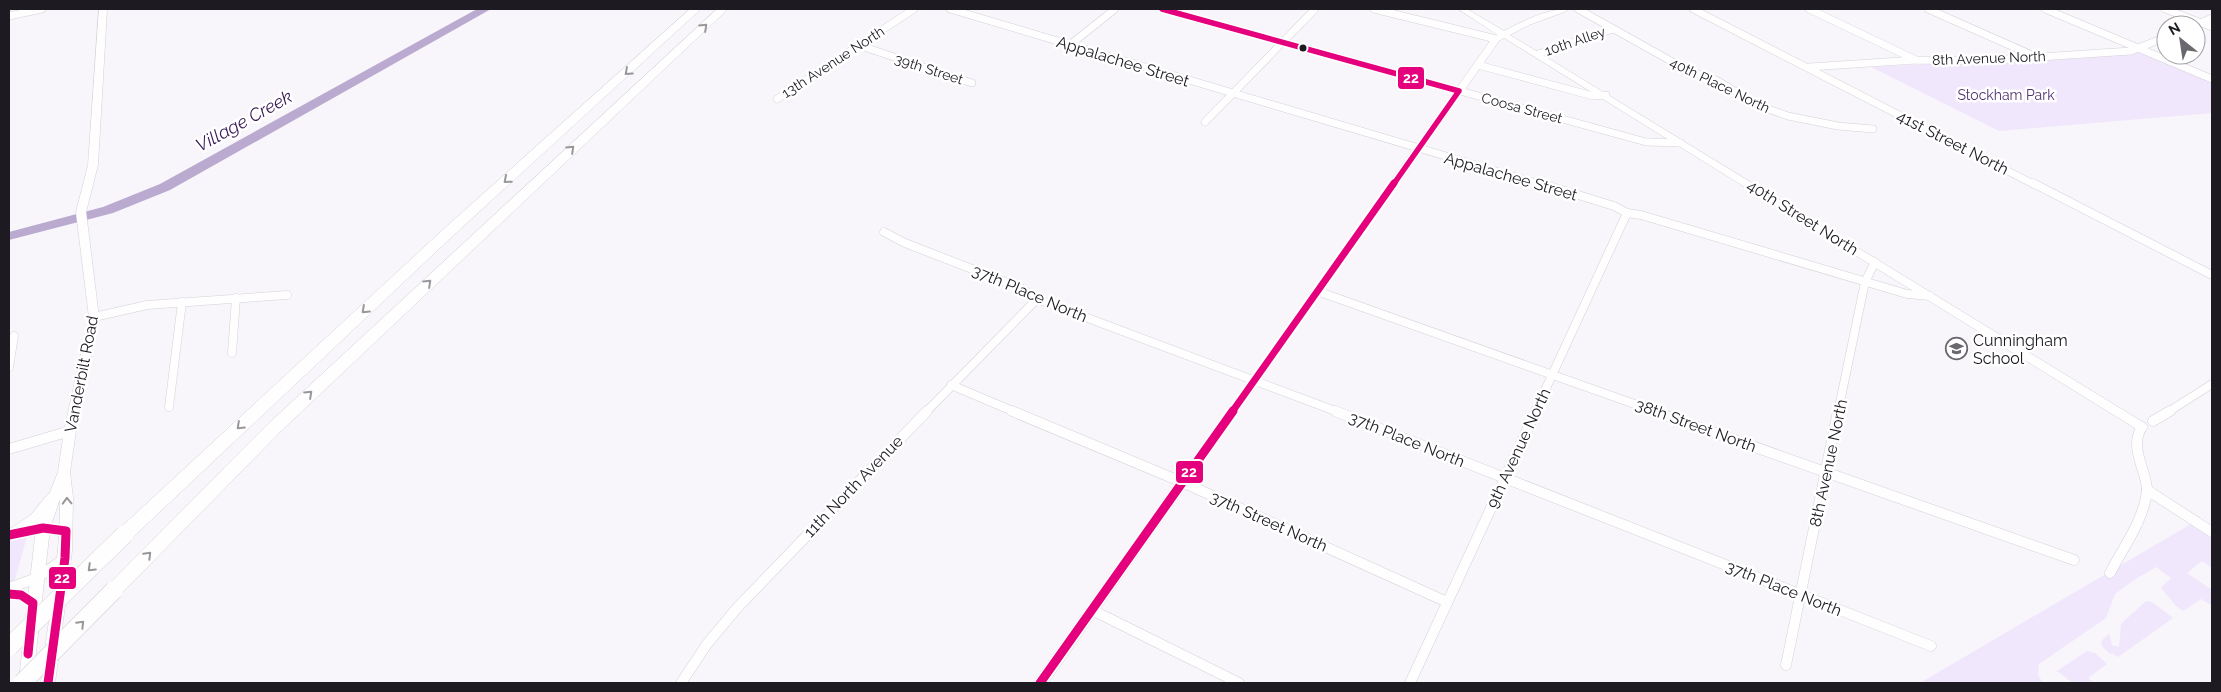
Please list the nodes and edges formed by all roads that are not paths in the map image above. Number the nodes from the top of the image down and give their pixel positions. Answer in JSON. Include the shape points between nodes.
{"nodes":[{"id":1,"x":42,"y":9,"type":"edge"},
{"id":2,"x":103,"y":9,"type":"edge"},
{"id":3,"x":696,"y":9,"type":"edge"},
{"id":4,"x":723,"y":9,"type":"edge"},
{"id":5,"x":914,"y":9,"type":"edge"},
{"id":6,"x":950,"y":9,"type":"edge"},
{"id":7,"x":1115,"y":9,"type":"edge"},
{"id":8,"x":1162,"y":9,"type":"edge"},
{"id":9,"x":1315,"y":9,"type":"edge"},
{"id":10,"x":1374,"y":9,"type":"edge"},
{"id":11,"x":1462,"y":9,"type":"edge"},
{"id":12,"x":1564,"y":9,"type":"edge"},
{"id":13,"x":1578,"y":9,"type":"edge"},
{"id":14,"x":1693,"y":9,"type":"edge"},
{"id":15,"x":1809,"y":9,"type":"edge"},
{"id":16,"x":1928,"y":9,"type":"edge"},
{"id":17,"x":2045,"y":9,"type":"edge"},
{"id":18,"x":2165,"y":9,"type":"edge"},
{"id":19,"x":2178,"y":15,"type":"edge"},
{"id":20,"x":9,"y":16,"type":"edge"},
{"id":21,"x":1613,"y":28,"type":"junction"},
{"id":22,"x":1499,"y":37,"type":"junction"},
{"id":23,"x":2156,"y":41,"type":"edge"},
{"id":24,"x":1283,"y":42,"type":"junction"},
{"id":25,"x":1071,"y":44,"type":"junction"},
{"id":26,"x":858,"y":46,"type":"junction"},
{"id":27,"x":2139,"y":48,"type":"junction"},
{"id":28,"x":1538,"y":54,"type":"junction"},
{"id":29,"x":2037,"y":57,"type":"junction"},
{"id":30,"x":1916,"y":60,"type":"junction"},
{"id":31,"x":1478,"y":65,"type":"junction"},
{"id":32,"x":1809,"y":67,"type":"junction"},
{"id":33,"x":2212,"y":79,"type":"edge"},
{"id":34,"x":972,"y":83,"type":"dead end"},
{"id":35,"x":1459,"y":91,"type":"junction"},
{"id":36,"x":1232,"y":94,"type":"junction"},
{"id":37,"x":1606,"y":95,"type":"junction"},
{"id":38,"x":777,"y":99,"type":"dead end"},
{"id":39,"x":1205,"y":122,"type":"dead end"},
{"id":40,"x":1873,"y":129,"type":"dead end"},
{"id":41,"x":1681,"y":143,"type":"junction"},
{"id":42,"x":1418,"y":149,"type":"junction"},
{"id":43,"x":1627,"y":213,"type":"junction"},
{"id":44,"x":884,"y":232,"type":"dead end"},
{"id":45,"x":1874,"y":262,"type":"junction"},
{"id":46,"x":2212,"y":275,"type":"edge"},
{"id":47,"x":1865,"y":282,"type":"junction"},
{"id":48,"x":1318,"y":291,"type":"junction"},
{"id":49,"x":287,"y":295,"type":"dead end"},
{"id":50,"x":1930,"y":296,"type":"junction"},
{"id":51,"x":236,"y":298,"type":"junction"},
{"id":52,"x":1037,"y":299,"type":"junction"},
{"id":53,"x":182,"y":302,"type":"junction"},
{"id":54,"x":94,"y":318,"type":"junction"},
{"id":55,"x":14,"y":336,"type":"dead end"},
{"id":56,"x":232,"y":353,"type":"dead end"},
{"id":57,"x":9,"y":367,"type":"edge"},
{"id":58,"x":1553,"y":374,"type":"junction"},
{"id":59,"x":1255,"y":379,"type":"junction"},
{"id":60,"x":2212,"y":384,"type":"edge"},
{"id":61,"x":951,"y":385,"type":"junction"},
{"id":62,"x":169,"y":407,"type":"dead end"},
{"id":63,"x":2153,"y":421,"type":"dead end"},
{"id":64,"x":2142,"y":427,"type":"joint"},
{"id":65,"x":70,"y":431,"type":"junction"},
{"id":66,"x":9,"y":449,"type":"edge"},
{"id":67,"x":1825,"y":470,"type":"junction"},
{"id":68,"x":64,"y":472,"type":"junction"},
{"id":69,"x":1505,"y":477,"type":"junction"},
{"id":70,"x":1182,"y":482,"type":"junction"},
{"id":71,"x":2147,"y":490,"type":"junction"},
{"id":72,"x":54,"y":494,"type":"junction"},
{"id":73,"x":43,"y":528,"type":"junction"},
{"id":74,"x":66,"y":531,"type":"junction"},
{"id":75,"x":2212,"y":532,"type":"edge"},
{"id":76,"x":9,"y":535,"type":"edge"},
{"id":77,"x":65,"y":558,"type":"junction"},
{"id":78,"x":2074,"y":560,"type":"dead end"},
{"id":79,"x":2110,"y":573,"type":"dead end"},
{"id":80,"x":37,"y":578,"type":"junction"},
{"id":81,"x":9,"y":588,"type":"edge"},
{"id":82,"x":9,"y":594,"type":"edge"},
{"id":83,"x":1801,"y":594,"type":"junction"},
{"id":84,"x":1447,"y":602,"type":"junction"},
{"id":85,"x":33,"y":603,"type":"junction"},
{"id":86,"x":1092,"y":610,"type":"junction"},
{"id":87,"x":1931,"y":646,"type":"dead end"},
{"id":88,"x":9,"y":647,"type":"edge"},
{"id":89,"x":1786,"y":665,"type":"dead end"},
{"id":90,"x":23,"y":683,"type":"edge"},
{"id":91,"x":48,"y":683,"type":"edge"},
{"id":92,"x":681,"y":683,"type":"edge"},
{"id":93,"x":1040,"y":683,"type":"edge"},
{"id":94,"x":1239,"y":683,"type":"edge"},
{"id":95,"x":1410,"y":683,"type":"edge"}],
"edges":[{"from":1,"to":20,"type":"street"},
{"from":2,"to":54,"type":"street","name":"Vanderbilt Road","via":[[93,164],[81,212]]},
{"from":3,"to":88,"type":"highway","one_way":true,"bridge":true,"via":[[276,392]]},
{"from":90,"to":4,"type":"highway","one_way":true,"bridge":true,"via":[[274,428]]},
{"from":5,"to":26,"type":"street","name":"13th Avenue North"},
{"from":6,"to":25,"type":"street","name":"Appalachee Street"},
{"from":7,"to":25,"type":"street"},
{"from":8,"to":24,"type":"street","name":"Coosa Street"},
{"from":9,"to":24,"type":"street"},
{"from":10,"to":22,"type":"street"},
{"from":11,"to":22,"type":"street","name":"40th Street North"},
{"from":12,"to":22,"type":"street"},
{"from":13,"to":21,"type":"street","name":"40th Place North"},
{"from":14,"to":32,"type":"street","name":"41st Street North"},
{"from":15,"to":30,"type":"street"},
{"from":16,"to":29,"type":"street"},
{"from":17,"to":27,"type":"street"},
{"from":18,"to":19,"type":"street"},
{"from":21,"to":28,"type":"street","name":"10th Alley"},
{"from":21,"to":40,"type":"street","name":"40th Place North","via":[[1760,106],[1788,116]]},
{"from":22,"to":28,"type":"street","name":"40th Street North"},
{"from":22,"to":31,"type":"street"},
{"from":23,"to":27,"type":"street","name":"8th Avenue North"},
{"from":24,"to":35,"type":"street","name":"Coosa Street"},
{"from":24,"to":36,"type":"street"},
{"from":25,"to":36,"type":"street","name":"Appalachee Street"},
{"from":26,"to":34,"type":"street","name":"39th Street"},
{"from":26,"to":38,"type":"street","name":"13th Avenue North"},
{"from":27,"to":29,"type":"street","name":"8th Avenue North"},
{"from":27,"to":33,"type":"street"},
{"from":28,"to":37,"type":"street","name":"40th Street North"},
{"from":29,"to":30,"type":"street","name":"8th Avenue North","via":[[1979,61]]},
{"from":30,"to":32,"type":"street","name":"8th Avenue North"},
{"from":31,"to":35,"type":"street"},
{"from":31,"to":37,"type":"street","via":[[1593,96]]},
{"from":32,"to":46,"type":"street","name":"41st Street North"},
{"from":35,"to":41,"type":"street","name":"Coosa Street","via":[[1646,142]]},
{"from":35,"to":42,"type":"street"},
{"from":36,"to":39,"type":"street"},
{"from":36,"to":42,"type":"street","name":"Appalachee Street"},
{"from":37,"to":41,"type":"street","name":"40th Street North"},
{"from":41,"to":45,"type":"street","name":"40th Street North"},
{"from":42,"to":43,"type":"street","name":"Appalachee Street","via":[[1595,200]]},
{"from":42,"to":48,"type":"street"},
{"from":43,"to":47,"type":"street","name":"Appalachee Street"},
{"from":43,"to":58,"type":"street","name":"9th Avenue North"},
{"from":44,"to":52,"type":"street","name":"37th Place North","via":[[1021,288]]},
{"from":45,"to":47,"type":"street","name":"8th Avenue North"},
{"from":45,"to":50,"type":"street","name":"40th Street North"},
{"from":47,"to":50,"type":"street","name":"Appalachee Street","via":[[1907,294]]},
{"from":47,"to":67,"type":"street","name":"8th Avenue North"},
{"from":48,"to":58,"type":"street","name":"38th Street North"},
{"from":48,"to":59,"type":"street"},
{"from":49,"to":51,"type":"street"},
{"from":50,"to":64,"type":"street","name":"40th Street North"},
{"from":51,"to":53,"type":"street"},
{"from":51,"to":56,"type":"street"},
{"from":52,"to":59,"type":"street","name":"37th Place North"},
{"from":52,"to":61,"type":"street","name":"11th North Avenue"},
{"from":53,"to":54,"type":"street","via":[[146,305]]},
{"from":53,"to":62,"type":"street"},
{"from":54,"to":65,"type":"street","name":"Vanderbilt Road"},
{"from":55,"to":57,"type":"street"},
{"from":58,"to":67,"type":"street","name":"38th Street North"},
{"from":58,"to":69,"type":"street","name":"9th Avenue North"},
{"from":59,"to":69,"type":"street","name":"37th Place North"},
{"from":59,"to":70,"type":"street"},
{"from":60,"to":63,"type":"street"},
{"from":61,"to":70,"type":"street","name":"37th Street North"},
{"from":61,"to":92,"type":"street","name":"11th North Avenue","via":[[754,591],[697,654]]},
{"from":64,"to":71,"type":"street","via":[[2138,433],[2139,463]]},
{"from":65,"to":66,"type":"street"},
{"from":65,"to":68,"type":"street","name":"Vanderbilt Road"},
{"from":67,"to":78,"type":"street","name":"38th Street North"},
{"from":67,"to":83,"type":"street","name":"8th Avenue North"},
{"from":68,"to":72,"type":"street","name":"Vanderbilt Road"},
{"from":74,"to":68,"type":"street","name":"Vanderbilt Road","one_way":true,"via":[[68,502]]},
{"from":69,"to":83,"type":"street","name":"37th Place North"},
{"from":69,"to":84,"type":"street","name":"9th Avenue North"},
{"from":70,"to":84,"type":"street","name":"37th Street North"},
{"from":70,"to":86,"type":"street"},
{"from":71,"to":75,"type":"street"},
{"from":71,"to":79,"type":"street","via":[[2139,518]]},
{"from":72,"to":73,"type":"street","name":"Vanderbilt Road"},
{"from":72,"to":76,"type":"street","via":[[34,519]]},
{"from":73,"to":74,"type":"street"},
{"from":73,"to":76,"type":"street"},
{"from":73,"to":80,"type":"street","name":"Vanderbilt Road"},
{"from":74,"to":77,"type":"street","name":"Vanderbilt Road"},
{"from":77,"to":80,"type":"street"},
{"from":77,"to":91,"type":"street","name":"Vanderbilt Road"},
{"from":80,"to":81,"type":"street"},
{"from":80,"to":85,"type":"street","name":"Vanderbilt Road"},
{"from":82,"to":85,"type":"street","via":[[21,595]]},
{"from":83,"to":87,"type":"street","name":"37th Place North"},
{"from":83,"to":89,"type":"street","name":"8th Avenue North"},
{"from":84,"to":95,"type":"street","name":"9th Avenue North"},
{"from":85,"to":90,"type":"street","name":"Vanderbilt Road"},
{"from":86,"to":93,"type":"street"},
{"from":86,"to":94,"type":"street"}]}
